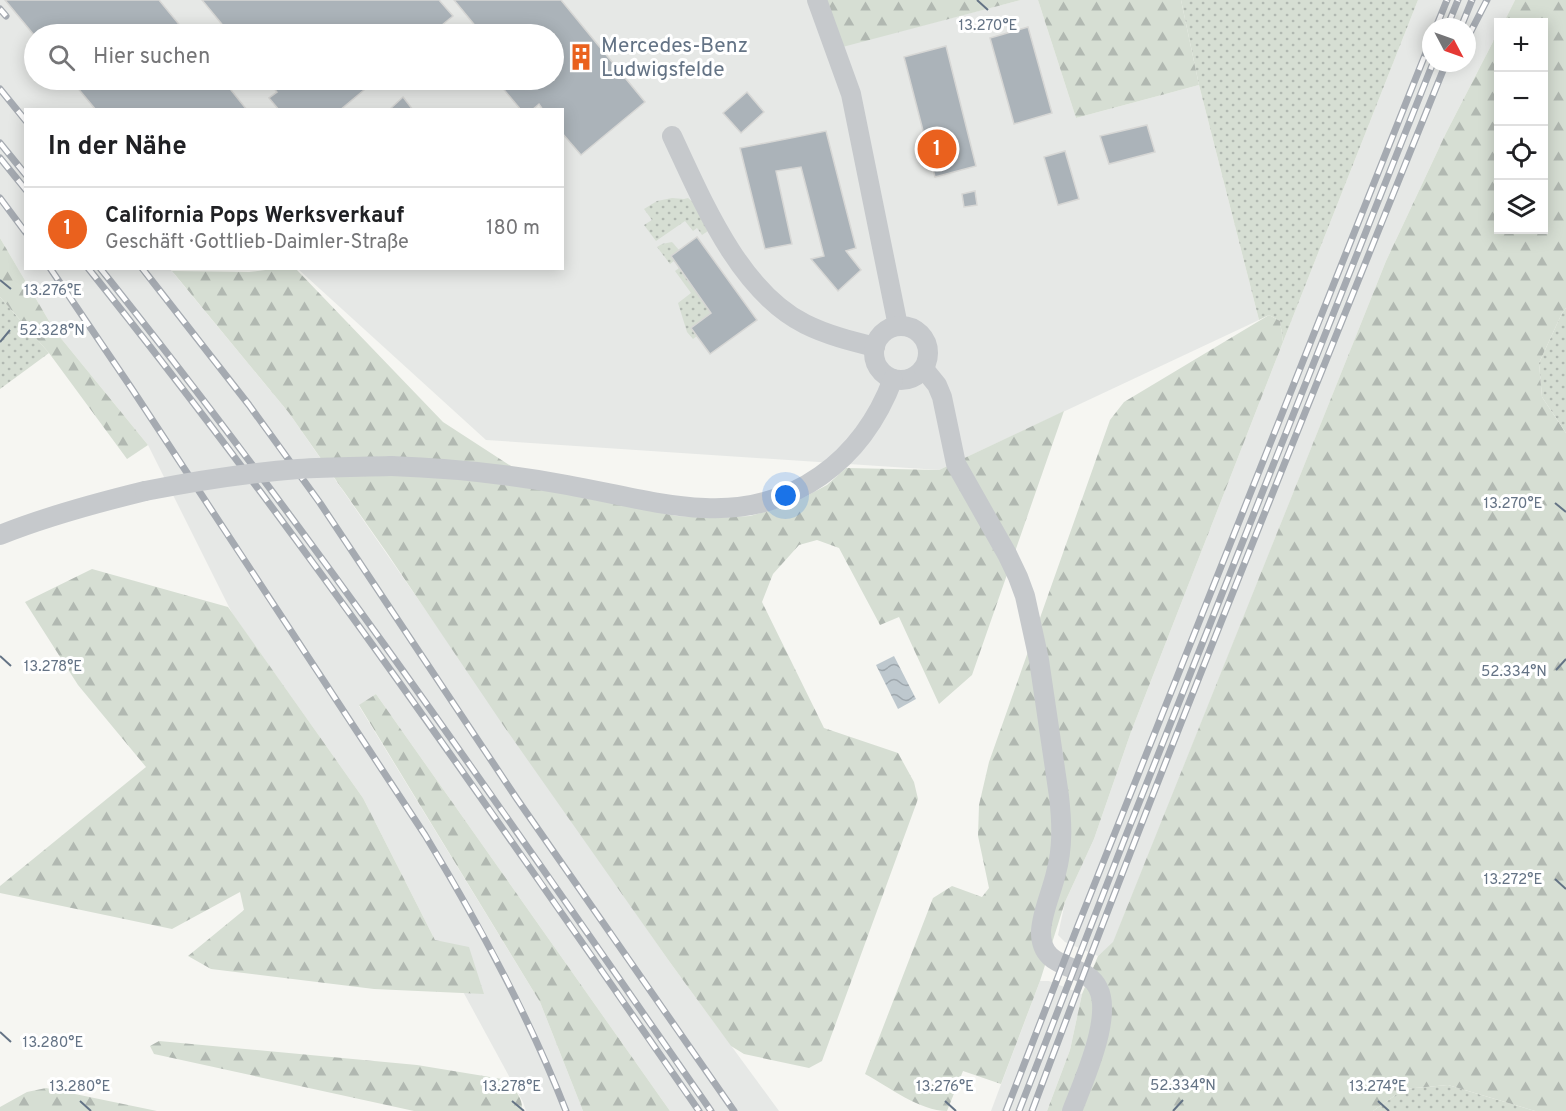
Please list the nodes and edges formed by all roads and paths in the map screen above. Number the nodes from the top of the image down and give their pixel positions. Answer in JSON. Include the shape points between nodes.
{"nodes":[{"id":1,"x":816,"y":0,"type":"edge"},
{"id":2,"x":672,"y":136,"type":"dead end"},
{"id":3,"x":898,"y":326,"type":"junction"},
{"id":4,"x":875,"y":347,"type":"junction"},
{"id":5,"x":924,"y":369,"type":"junction"},
{"id":6,"x":893,"y":380,"type":"junction"},
{"id":7,"x":0,"y":535,"type":"edge"},
{"id":8,"x":1072,"y":1111,"type":"edge"}],
"edges":[{"from":1,"to":3,"type":"street","via":[[851,94]]},
{"from":2,"to":4,"type":"street","via":[[734,256],[762,292],[803,324]]},
{"from":3,"to":4,"type":"street","via":[[883,333]]},
{"from":3,"to":5,"type":"street","via":[[915,329],[926,341],[929,356]]},
{"from":4,"to":6,"type":"street","via":[[876,363]]},
{"from":5,"to":6,"type":"street","via":[[910,379]]},
{"from":5,"to":8,"type":"street","via":[[938,384],[956,464],[1018,577],[1036,640],[1062,822],[1060,857],[1041,931],[1044,948],[1059,964],[1094,982],[1103,1012]]},
{"from":6,"to":7,"type":"street","bridge":true,"via":[[870,428],[840,461],[794,491],[746,506],[687,507],[458,470],[335,467],[224,477],[145,491],[72,510]]}]}
